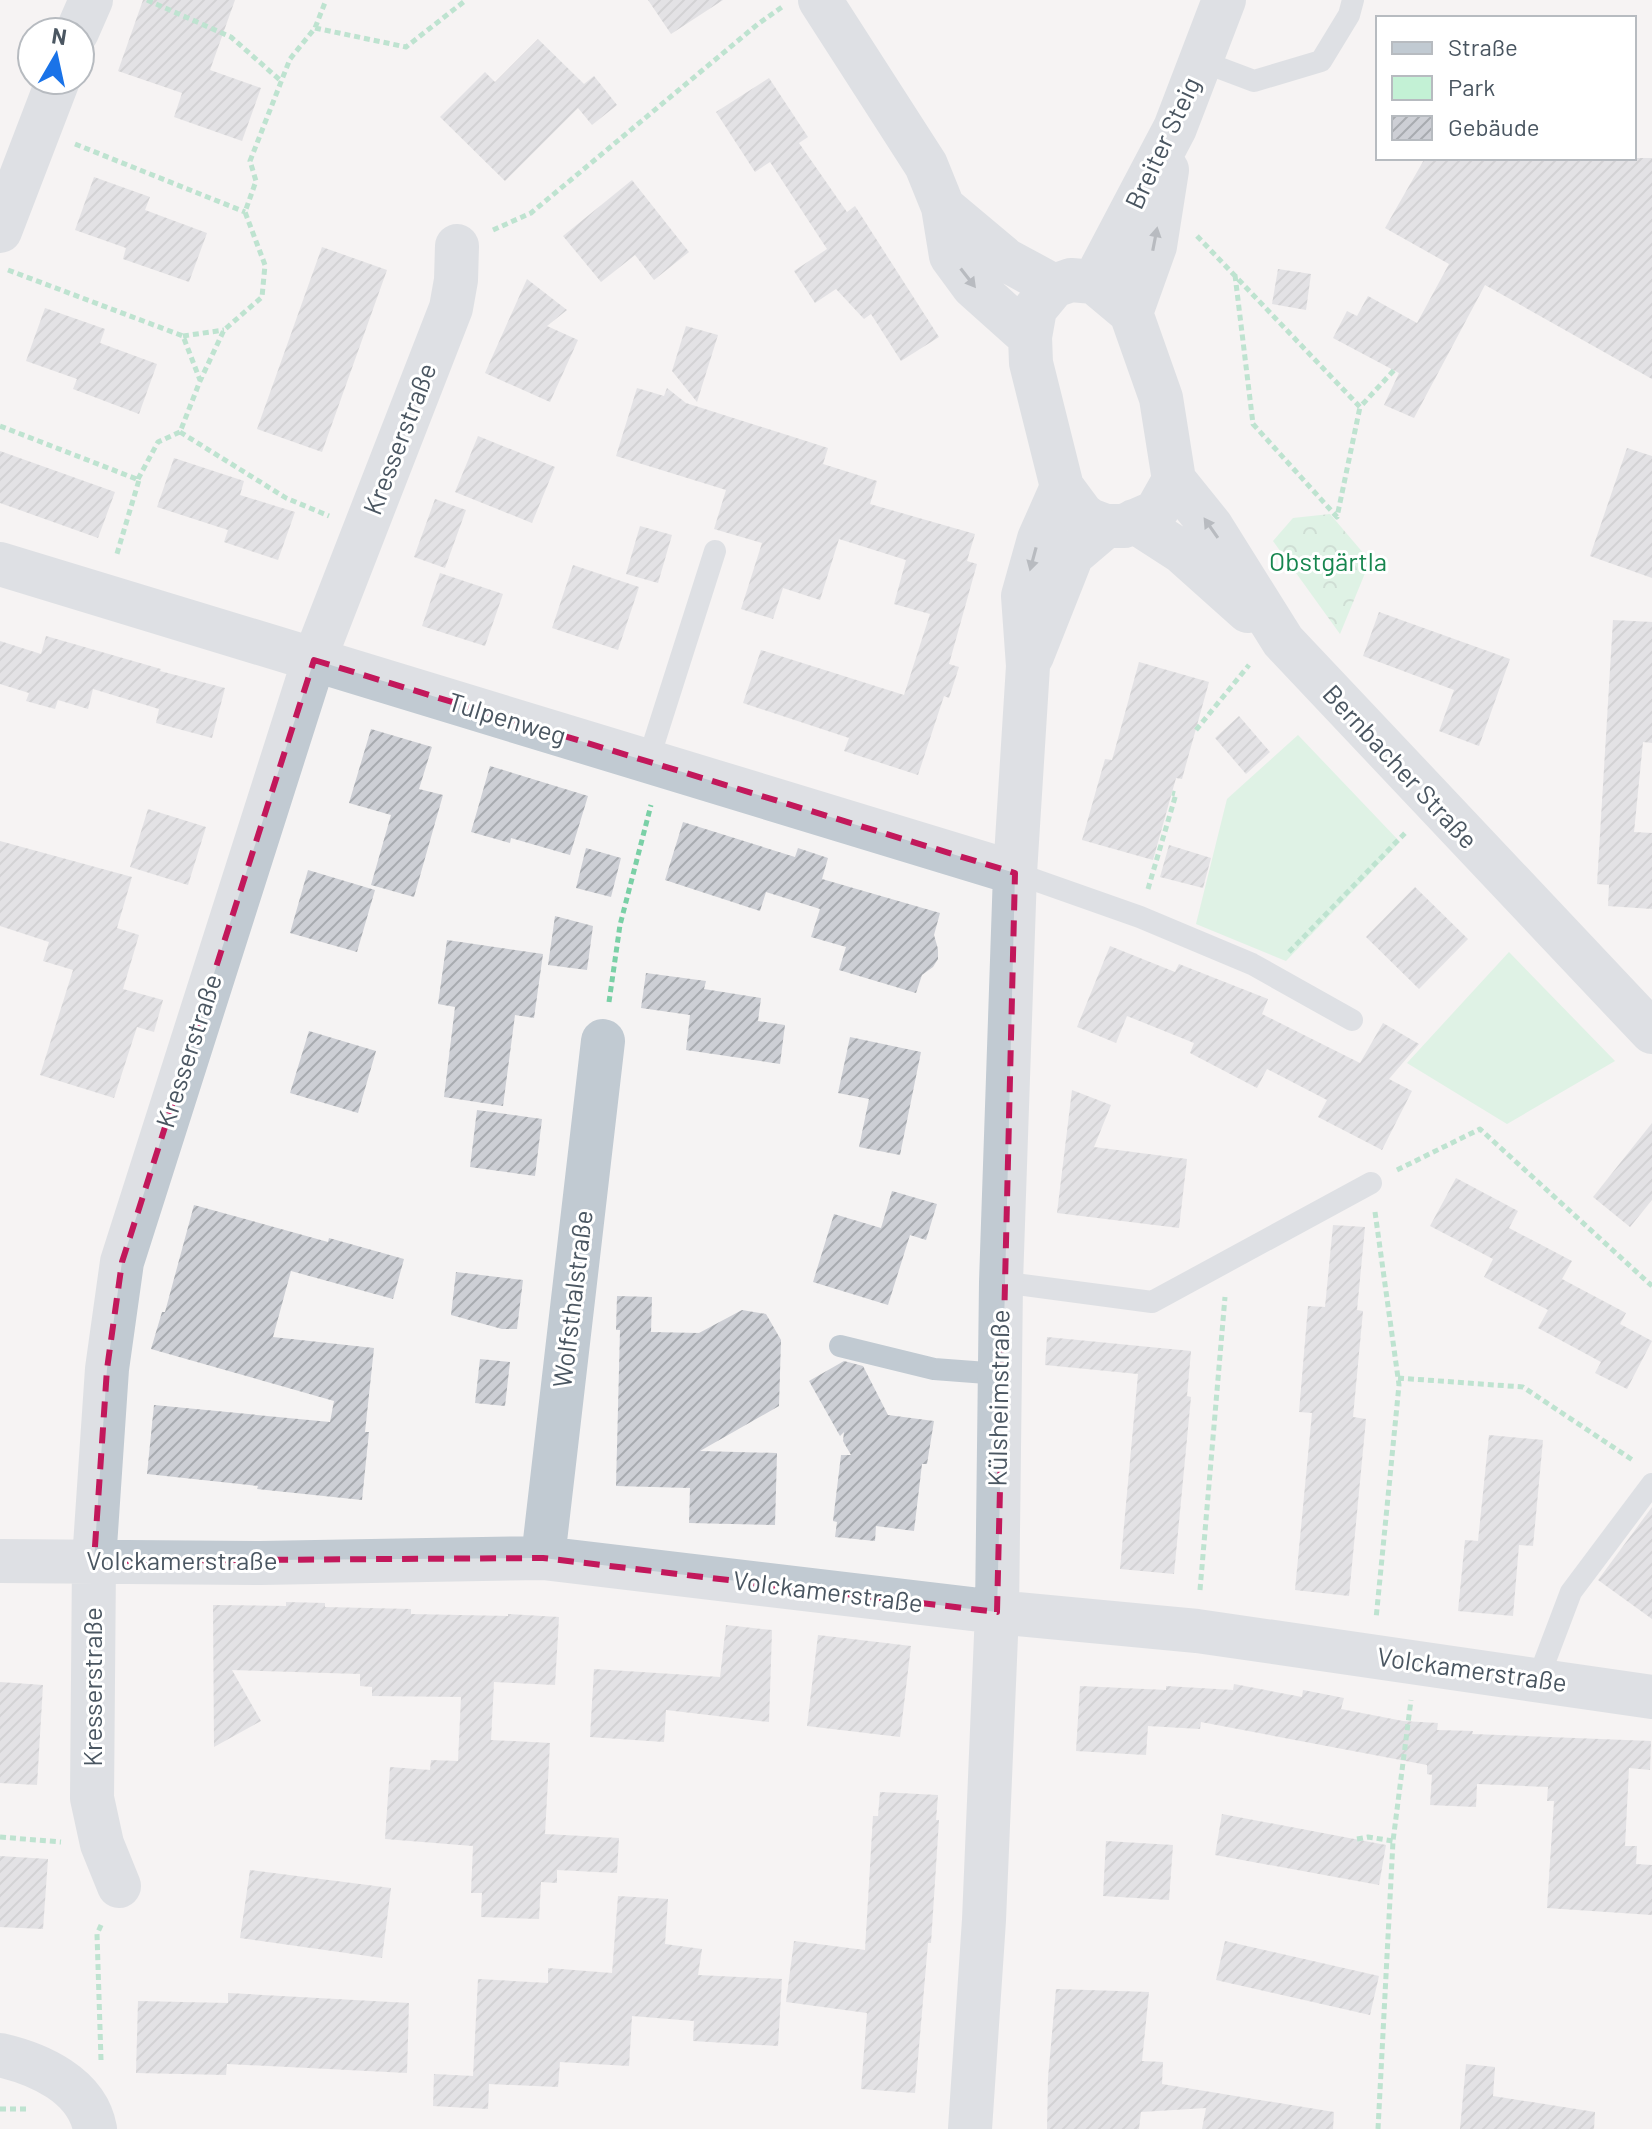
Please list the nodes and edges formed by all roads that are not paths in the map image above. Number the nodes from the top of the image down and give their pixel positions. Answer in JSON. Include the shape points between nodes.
{"nodes":[{"id":1,"x":820,"y":0,"type":"edge"},
{"id":2,"x":1224,"y":0,"type":"edge"},
{"id":3,"x":1353,"y":0,"type":"edge"},
{"id":4,"x":1201,"y":61,"type":"junction"},
{"id":5,"x":52,"y":96,"type":"edge"},
{"id":6,"x":1175,"y":128,"type":"junction"},
{"id":7,"x":943,"y":207,"type":"junction"},
{"id":8,"x":0,"y":231,"type":"edge"},
{"id":9,"x":457,"y":246,"type":"road end"},
{"id":10,"x":1074,"y":284,"type":"junction"},
{"id":11,"x":1131,"y":313,"type":"junction"},
{"id":12,"x":1030,"y":337,"type":"junction"},
{"id":13,"x":1174,"y":480,"type":"junction"},
{"id":14,"x":1062,"y":487,"type":"junction"},
{"id":15,"x":1120,"y":524,"type":"junction"},
{"id":16,"x":715,"y":551,"type":"dead end"},
{"id":17,"x":0,"y":564,"type":"edge"},
{"id":18,"x":1266,"y":653,"type":"junction"},
{"id":19,"x":314,"y":660,"type":"junction"},
{"id":20,"x":1028,"y":666,"type":"junction"},
{"id":21,"x":655,"y":763,"type":"junction"},
{"id":22,"x":1015,"y":873,"type":"junction"},
{"id":23,"x":1352,"y":1020,"type":"dead end"},
{"id":24,"x":1652,"y":1032,"type":"edge"},
{"id":25,"x":603,"y":1041,"type":"road end"},
{"id":26,"x":1371,"y":1183,"type":"road end"},
{"id":27,"x":1001,"y":1282,"type":"junction"},
{"id":28,"x":840,"y":1346,"type":"dead end"},
{"id":29,"x":1000,"y":1374,"type":"junction"},
{"id":30,"x":1652,"y":1484,"type":"edge"},
{"id":31,"x":543,"y":1558,"type":"junction"},
{"id":32,"x":0,"y":1561,"type":"edge"},
{"id":33,"x":94,"y":1561,"type":"junction"},
{"id":34,"x":997,"y":1612,"type":"junction"},
{"id":35,"x":1538,"y":1679,"type":"junction"},
{"id":36,"x":1652,"y":1697,"type":"edge"},
{"id":37,"x":119,"y":1886,"type":"road end"},
{"id":38,"x":0,"y":2055,"type":"edge"},
{"id":39,"x":94,"y":2122,"type":"edge"},
{"id":40,"x":970,"y":2129,"type":"edge"}],
"edges":[{"from":1,"to":7,"type":"street","via":[[926,165]]},
{"from":2,"to":4,"type":"street","name":"Breiter Steig"},
{"from":3,"to":4,"type":"lane","via":[[1321,61],[1254,81]]},
{"from":4,"to":6,"type":"street","name":"Breiter Steig"},
{"from":5,"to":8,"type":"street"},
{"from":6,"to":10,"type":"street","name":"Breiter Steig"},
{"from":11,"to":6,"type":"street","one_way":true,"via":[[1155,246]]},
{"from":7,"to":10,"type":"street","via":[[1006,260]]},
{"from":7,"to":12,"type":"street","one_way":true,"via":[[951,256],[973,286]]},
{"from":9,"to":19,"type":"street","name":"Kresserstraße","via":[[451,308]]},
{"from":10,"to":11,"type":"street"},
{"from":10,"to":12,"type":"street","name":"Breiter Steig","via":[[1035,309]]},
{"from":11,"to":13,"type":"street","via":[[1161,398]]},
{"from":12,"to":14,"type":"street","via":[[1031,363]]},
{"from":13,"to":15,"type":"street","name":"Külsheimstraße","via":[[1156,512]]},
{"from":18,"to":13,"type":"street","name":"Bernbacher Straße","one_way":true,"via":[[1211,526]]},
{"from":14,"to":15,"type":"street","via":[[1082,514]]},
{"from":14,"to":20,"type":"street","name":"Külsheimstraße","one_way":true,"via":[[1039,539],[1023,596]]},
{"from":15,"to":18,"type":"street","via":[[1182,552]]},
{"from":15,"to":20,"type":"street","name":"Külsheimstraße","via":[[1072,555]]},
{"from":16,"to":21,"type":"lane"},
{"from":17,"to":19,"type":"street","name":"Tulpenweg"},
{"from":18,"to":24,"type":"street","name":"Bernbacher Straße","via":[[1434,804]]},
{"from":19,"to":21,"type":"street","name":"Tulpenweg"},
{"from":19,"to":33,"type":"street","name":"Kresserstraße","via":[[122,1262],[107,1369]]},
{"from":20,"to":22,"type":"street","name":"Külsheimstraße"},
{"from":21,"to":22,"type":"street","name":"Tulpenweg"},
{"from":22,"to":23,"type":"lane","via":[[1140,917],[1268,973]]},
{"from":22,"to":27,"type":"street","name":"Külsheimstraße"},
{"from":25,"to":31,"type":"street","name":"Wolfsthalstraße"},
{"from":26,"to":27,"type":"lane","via":[[1152,1302]]},
{"from":27,"to":29,"type":"street","name":"Külsheimstraße"},
{"from":28,"to":29,"type":"lane","via":[[934,1369]]},
{"from":29,"to":34,"type":"street","name":"Külsheimstraße"},
{"from":30,"to":35,"type":"lane","via":[[1571,1592]]},
{"from":31,"to":33,"type":"street","name":"Volckamerstraße"},
{"from":31,"to":34,"type":"street","name":"Volckamerstraße"},
{"from":32,"to":33,"type":"street","name":"Volckamerstraße"},
{"from":33,"to":37,"type":"street","name":"Kresserstraße","via":[[92,1798]]},
{"from":34,"to":35,"type":"street","name":"Volckamerstraße","via":[[1197,1631]]},
{"from":34,"to":40,"type":"street","name":"Külsheimstraße"},
{"from":35,"to":36,"type":"street","name":"Volckamerstraße"},
{"from":38,"to":39,"type":"street","via":[[23,2060],[59,2079],[80,2096]]}]}
